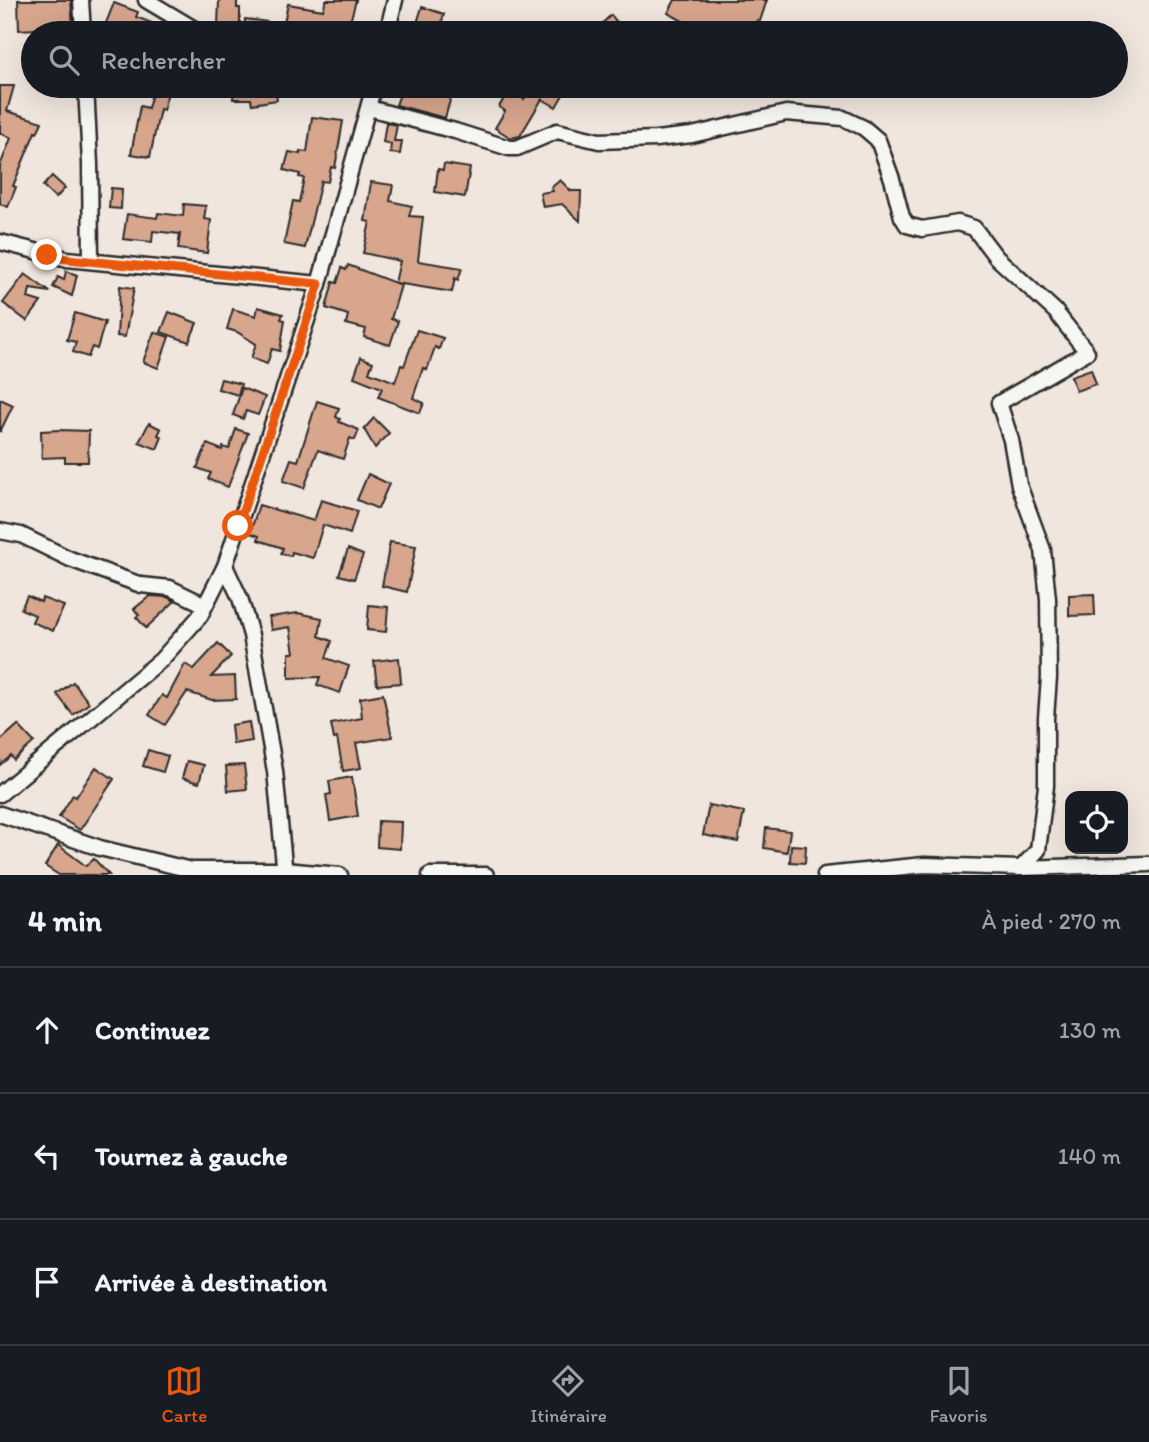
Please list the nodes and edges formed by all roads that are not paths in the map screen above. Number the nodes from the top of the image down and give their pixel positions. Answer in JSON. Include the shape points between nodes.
{"nodes":[{"id":1,"x":81,"y":0,"type":"edge"},
{"id":2,"x":146,"y":0,"type":"edge"},
{"id":3,"x":395,"y":0,"type":"edge"},
{"id":4,"x":82,"y":21,"type":"edge"},
{"id":5,"x":181,"y":21,"type":"edge"},
{"id":6,"x":390,"y":21,"type":"edge"},
{"id":7,"x":87,"y":98,"type":"edge"},
{"id":8,"x":371,"y":98,"type":"edge"},
{"id":9,"x":369,"y":108,"type":"junction"},
{"id":10,"x":0,"y":242,"type":"edge"},
{"id":11,"x":91,"y":261,"type":"junction"},
{"id":12,"x":319,"y":284,"type":"junction"},
{"id":13,"x":0,"y":531,"type":"edge"},
{"id":14,"x":225,"y":566,"type":"junction"},
{"id":15,"x":205,"y":605,"type":"junction"},
{"id":16,"x":0,"y":794,"type":"edge"},
{"id":17,"x":0,"y":814,"type":"edge"},
{"id":18,"x":1149,"y":864,"type":"edge"},
{"id":19,"x":1017,"y":870,"type":"edge"},
{"id":20,"x":285,"y":873,"type":"edge"},
{"id":21,"x":340,"y":875,"type":"edge"},
{"id":22,"x":430,"y":875,"type":"edge"},
{"id":23,"x":486,"y":875,"type":"edge"},
{"id":24,"x":825,"y":875,"type":"edge"}],
"edges":[{"from":1,"to":4,"type":"street"},
{"from":2,"to":5,"type":"street"},
{"from":3,"to":6,"type":"street"},
{"from":7,"to":11,"type":"street"},
{"from":8,"to":9,"type":"street"},
{"from":9,"to":12,"type":"street"},
{"from":9,"to":19,"type":"street","via":[[509,148],[556,131],[598,141],[656,139],[786,113],[843,118],[878,140],[907,225],[922,229],[958,223],[974,228],[996,257],[1055,311],[1087,352],[999,403],[1012,440],[1019,485],[1043,550],[1048,609],[1048,763],[1043,819],[1038,850]]},
{"from":10,"to":11,"type":"street"},
{"from":11,"to":12,"type":"street"},
{"from":12,"to":14,"type":"street"},
{"from":13,"to":15,"type":"street","via":[[21,535],[141,585],[170,588]]},
{"from":14,"to":15,"type":"street"},
{"from":14,"to":20,"type":"street","via":[[251,635],[275,771]]},
{"from":15,"to":16,"type":"street","via":[[160,660]]},
{"from":17,"to":20,"type":"street","via":[[100,848],[191,870]]},
{"from":18,"to":19,"type":"street"},
{"from":19,"to":24,"type":"street","via":[[924,865]]},
{"from":20,"to":21,"type":"street"},
{"from":22,"to":23,"type":"street"}]}
